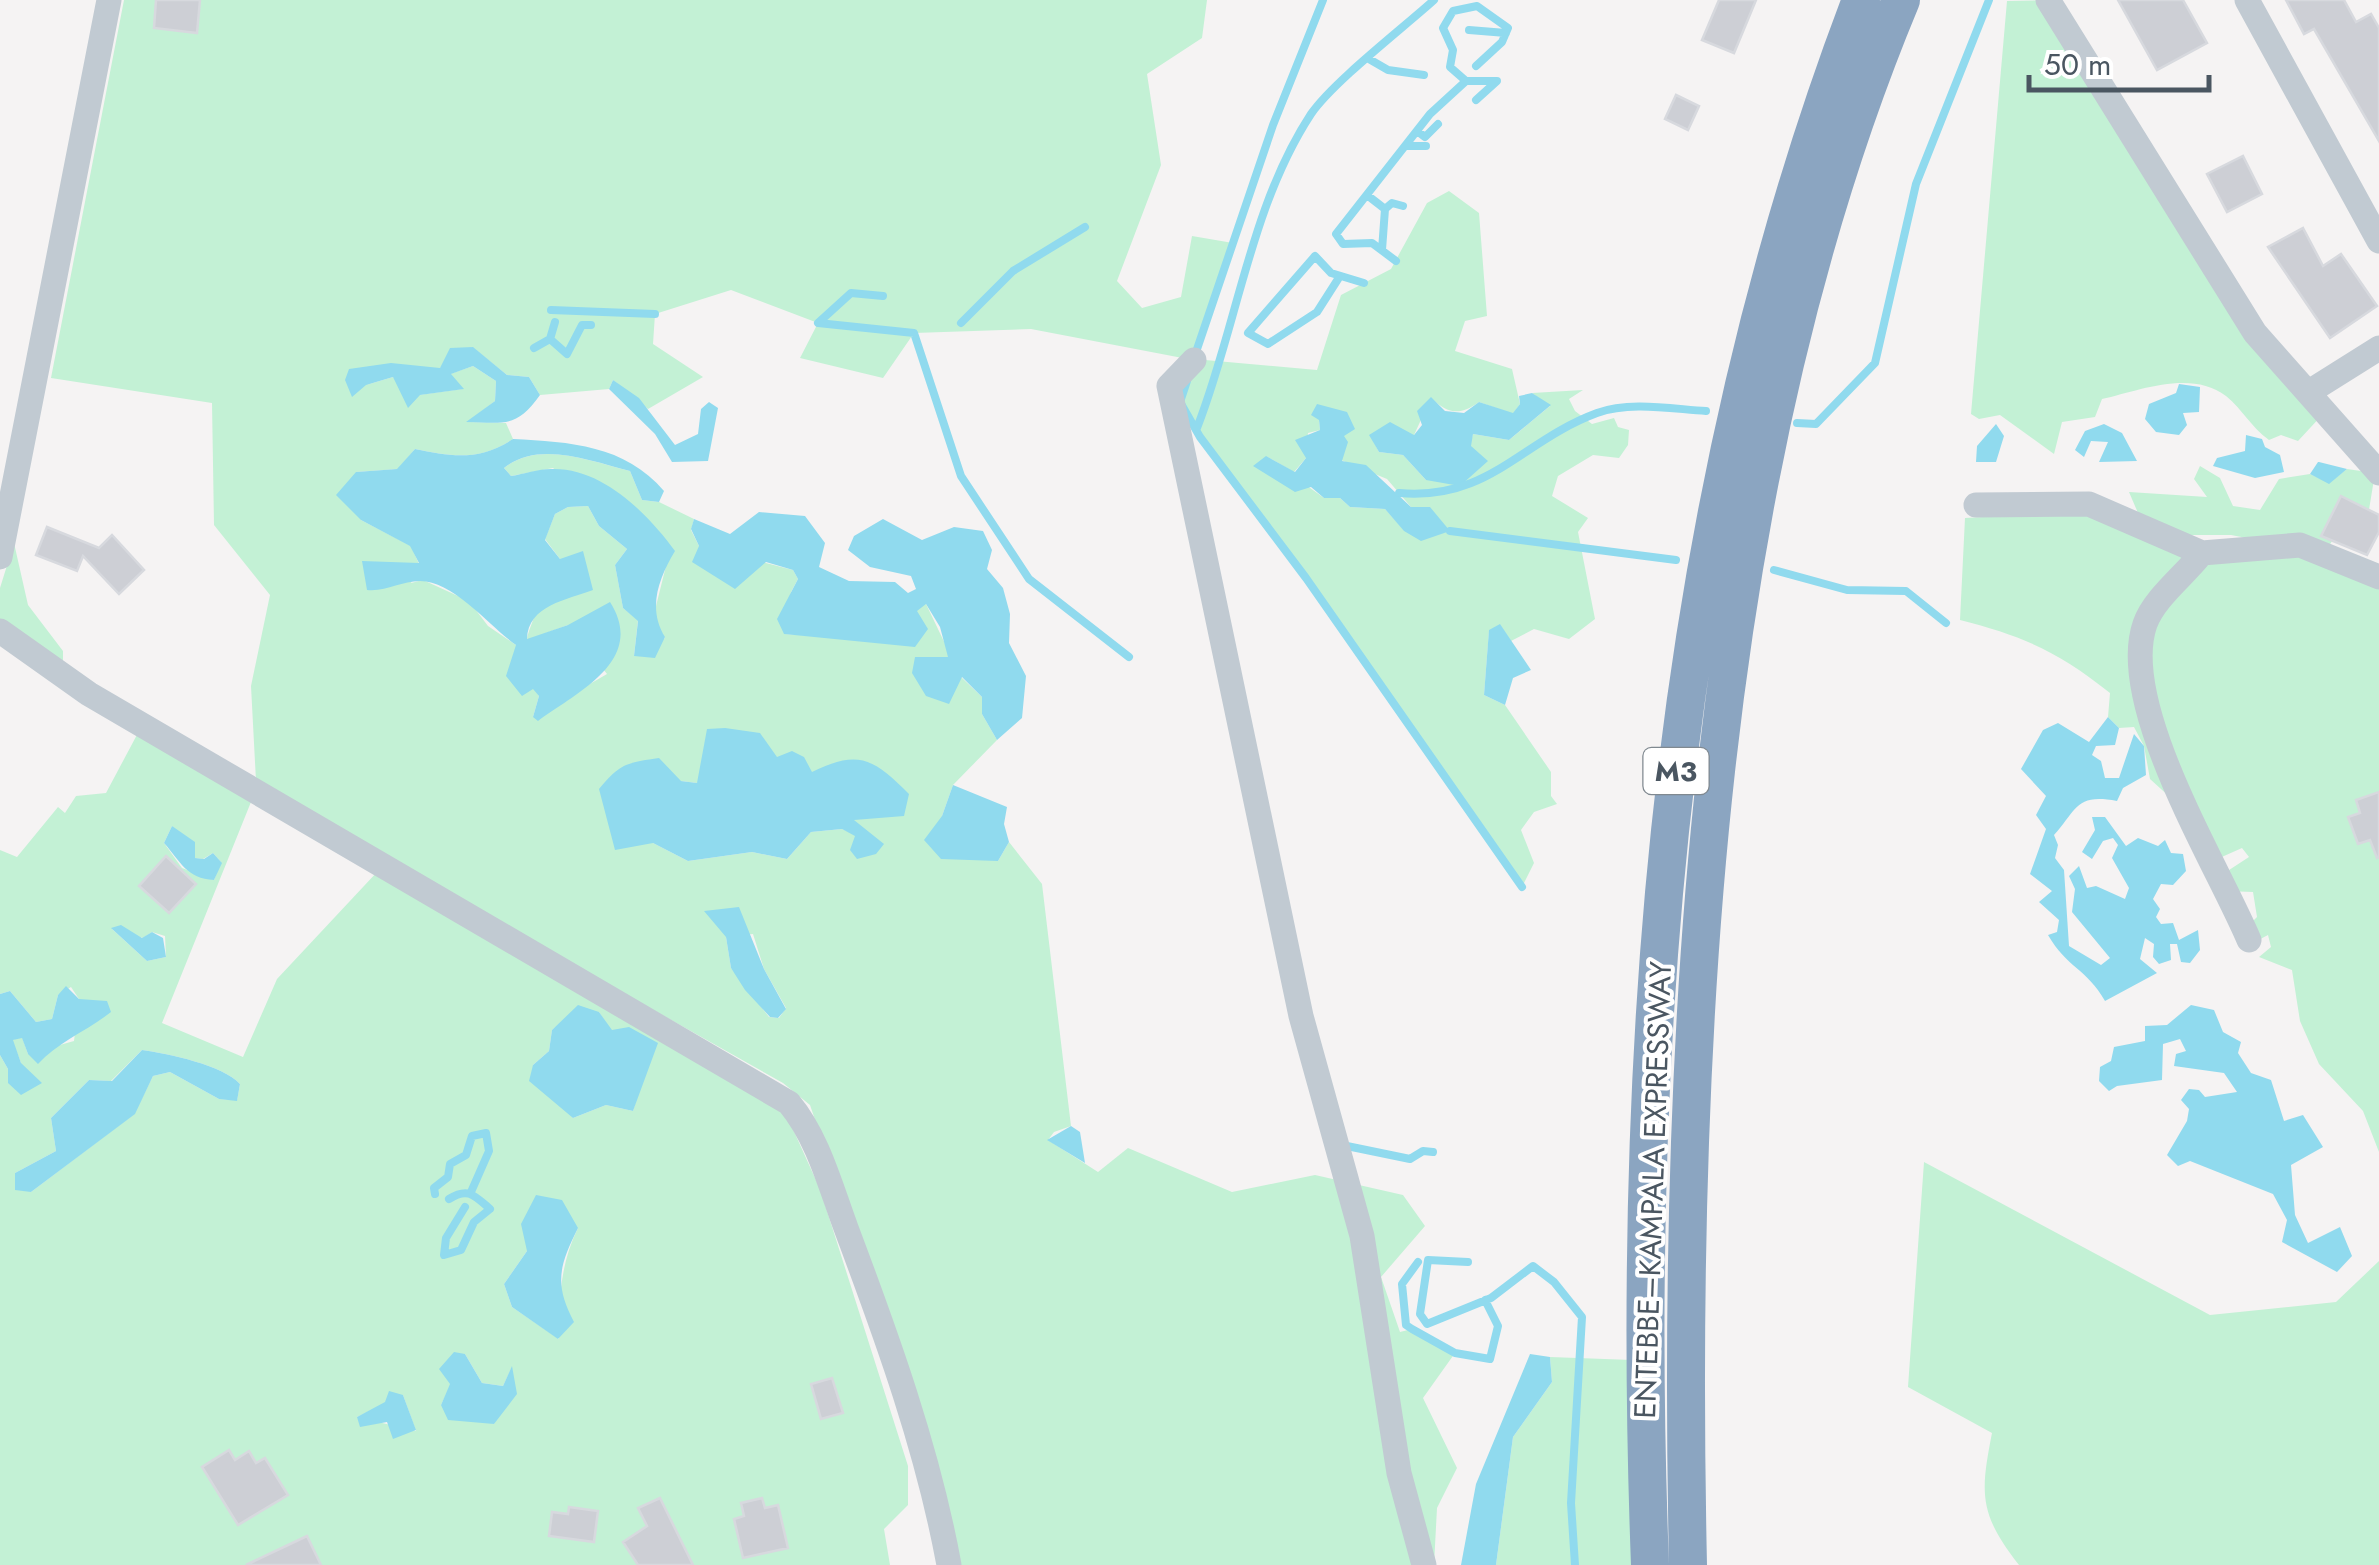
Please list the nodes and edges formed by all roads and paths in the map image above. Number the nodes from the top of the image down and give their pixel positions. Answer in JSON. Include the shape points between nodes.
{"nodes":[{"id":1,"x":109,"y":0,"type":"edge"},
{"id":2,"x":1860,"y":0,"type":"edge"},
{"id":3,"x":1901,"y":0,"type":"edge"},
{"id":4,"x":2048,"y":0,"type":"edge"},
{"id":5,"x":2247,"y":0,"type":"edge"},
{"id":6,"x":2379,"y":241,"type":"edge"},
{"id":7,"x":2379,"y":348,"type":"edge"},
{"id":8,"x":1194,"y":360,"type":"dead end"},
{"id":9,"x":2309,"y":392,"type":"junction"},
{"id":10,"x":2379,"y":472,"type":"edge"},
{"id":11,"x":1976,"y":505,"type":"dead end"},
{"id":12,"x":2202,"y":553,"type":"junction"},
{"id":13,"x":0,"y":557,"type":"edge"},
{"id":14,"x":2379,"y":577,"type":"edge"},
{"id":15,"x":0,"y":631,"type":"edge"},
{"id":16,"x":2248,"y":940,"type":"dead end"},
{"id":17,"x":949,"y":1565,"type":"edge"},
{"id":18,"x":1424,"y":1565,"type":"edge"},
{"id":19,"x":1650,"y":1565,"type":"edge"},
{"id":20,"x":1688,"y":1565,"type":"edge"}],
"edges":[{"from":1,"to":13,"type":"street"},
{"from":2,"to":19,"type":"highway","name":"ENTEBBE–KAMPALA EXPRESSWAY","number":"M3","via":[[1823,98],[1735,420],[1691,645],[1650,1072],[1644,1320]]},
{"from":3,"to":20,"type":"highway","name":"ENTEBBE–KAMPALA EXPRESSWAY","number":"M3","via":[[1838,175],[1796,326],[1757,501],[1733,656],[1698,954],[1684,1364]]},
{"from":4,"to":9,"type":"street","via":[[2255,333]]},
{"from":5,"to":6,"type":"street"},
{"from":7,"to":9,"type":"street"},
{"from":8,"to":18,"type":"street","via":[[1168,386],[1176,435],[1301,1016],[1362,1236],[1399,1472]]},
{"from":9,"to":10,"type":"street"},
{"from":11,"to":12,"type":"street","via":[[2089,504]]},
{"from":12,"to":14,"type":"street","via":[[2300,545]]},
{"from":12,"to":16,"type":"street","via":[[2143,627],[2142,684],[2196,831]]},
{"from":15,"to":17,"type":"street","via":[[89,694],[789,1103],[816,1148],[872,1297],[937,1497]]}]}
